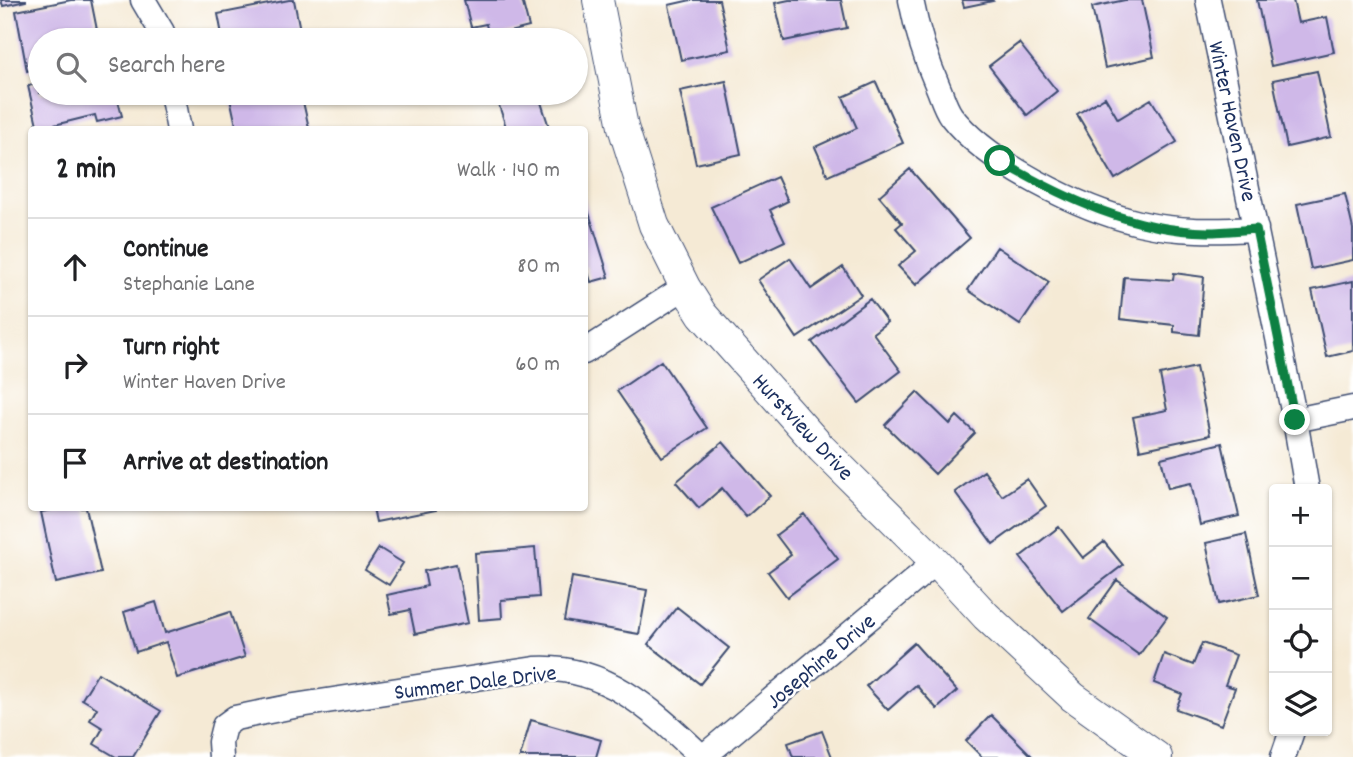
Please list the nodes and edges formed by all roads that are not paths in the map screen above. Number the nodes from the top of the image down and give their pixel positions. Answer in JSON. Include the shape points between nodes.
{"nodes":[{"id":1,"x":143,"y":0,"type":"edge"},
{"id":2,"x":598,"y":0,"type":"edge"},
{"id":3,"x":911,"y":0,"type":"edge"},
{"id":4,"x":1208,"y":0,"type":"edge"},
{"id":5,"x":160,"y":28,"type":"edge"},
{"id":6,"x":174,"y":105,"type":"edge"},
{"id":7,"x":178,"y":126,"type":"edge"},
{"id":8,"x":1256,"y":229,"type":"junction"},
{"id":9,"x":685,"y":287,"type":"junction"},
{"id":10,"x":588,"y":349,"type":"edge"},
{"id":11,"x":1353,"y":408,"type":"edge"},
{"id":12,"x":1295,"y":420,"type":"junction"},
{"id":13,"x":1306,"y":484,"type":"edge"},
{"id":14,"x":936,"y":562,"type":"junction"},
{"id":15,"x":1290,"y":736,"type":"edge"},
{"id":16,"x":221,"y":757,"type":"edge"},
{"id":17,"x":703,"y":757,"type":"edge"},
{"id":18,"x":1157,"y":757,"type":"edge"},
{"id":19,"x":1283,"y":757,"type":"edge"}],
"edges":[{"from":1,"to":5,"type":"street"},
{"from":2,"to":9,"type":"street","name":"Hurstview Drive","via":[[623,127],[654,225]]},
{"from":3,"to":8,"type":"street","via":[[929,67],[949,113],[1000,161],[1102,212],[1140,223],[1206,232]]},
{"from":4,"to":8,"type":"street","name":"Winter Haven Drive"},
{"from":6,"to":7,"type":"street"},
{"from":8,"to":12,"type":"street","name":"Winter Haven Drive"},
{"from":9,"to":10,"type":"street"},
{"from":9,"to":14,"type":"street","name":"Hurstview Drive","via":[[702,314],[822,449]]},
{"from":11,"to":12,"type":"street"},
{"from":12,"to":13,"type":"street","name":"Winter Haven Drive"},
{"from":14,"to":17,"type":"street","name":"Josephine Drive"},
{"from":14,"to":18,"type":"street","name":"Hurstview Drive","via":[[1073,697]]},
{"from":15,"to":19,"type":"street"},
{"from":16,"to":17,"type":"street","name":"Summer Dale Drive","via":[[224,726],[235,718],[559,667],[613,686],[650,709]]}]}
